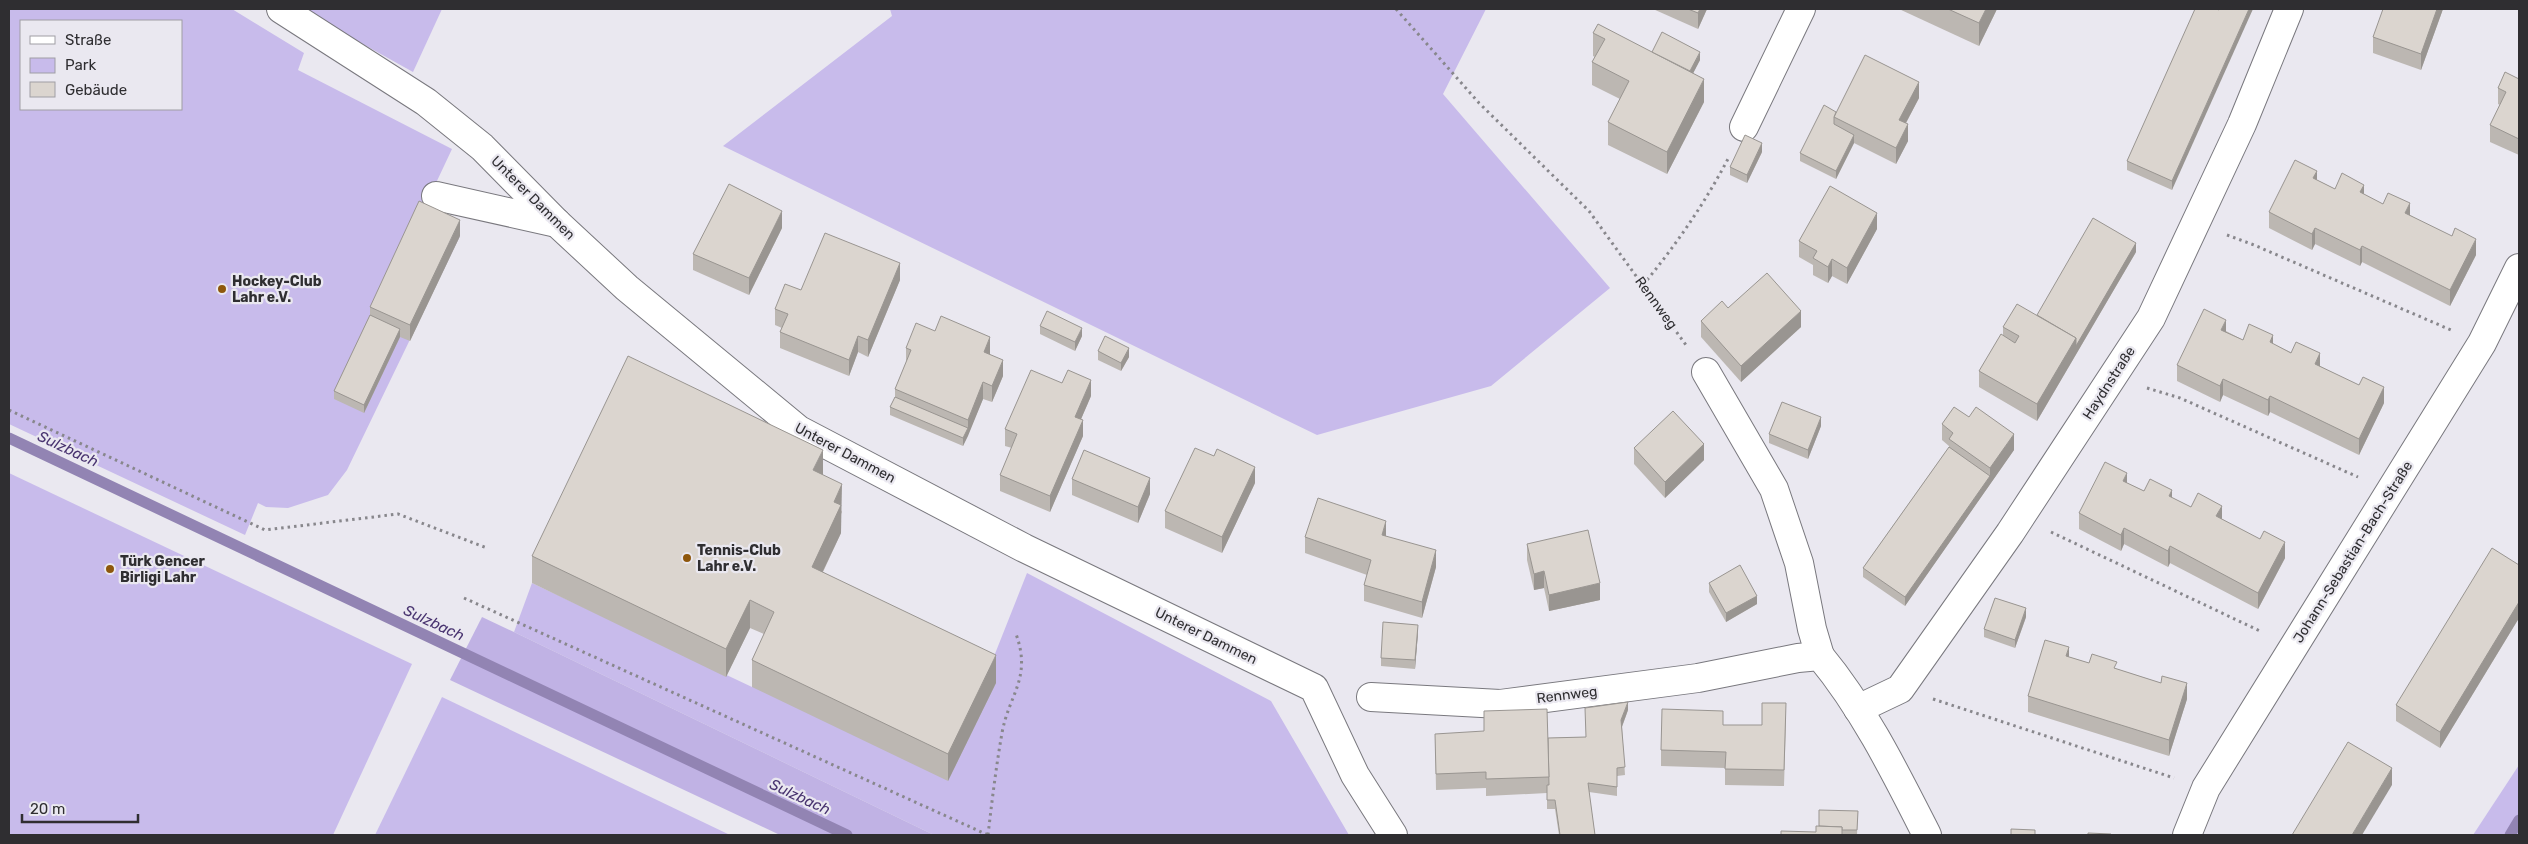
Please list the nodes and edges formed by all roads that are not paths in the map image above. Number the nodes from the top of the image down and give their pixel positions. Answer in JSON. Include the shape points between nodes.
{"nodes":[{"id":1,"x":280,"y":9,"type":"edge"},
{"id":2,"x":1801,"y":9,"type":"edge"},
{"id":3,"x":2289,"y":9,"type":"edge"},
{"id":4,"x":1744,"y":127,"type":"road end"},
{"id":5,"x":436,"y":196,"type":"dead end"},
{"id":6,"x":557,"y":223,"type":"junction"},
{"id":7,"x":2519,"y":268,"type":"edge"},
{"id":8,"x":1706,"y":372,"type":"road end"},
{"id":9,"x":1820,"y":656,"type":"junction"},
{"id":10,"x":1371,"y":697,"type":"dead end"},
{"id":11,"x":1858,"y":709,"type":"junction"},
{"id":12,"x":1393,"y":835,"type":"edge"},
{"id":13,"x":1928,"y":835,"type":"edge"},
{"id":14,"x":2187,"y":835,"type":"edge"}],
"edges":[{"from":1,"to":6,"type":"street","name":"Unterer Dammen","via":[[426,102],[482,147]]},
{"from":2,"to":4,"type":"street"},
{"from":3,"to":11,"type":"street","name":"Haydnstraße","via":[[2242,124],[2151,318],[2010,533],[1900,689]]},
{"from":5,"to":6,"type":"street"},
{"from":6,"to":12,"type":"street","name":"Unterer Dammen","via":[[627,288],[799,430],[1024,548],[1314,688],[1355,775]]},
{"from":7,"to":14,"type":"street","name":"Johann-Sebastian-Bach-Straße","via":[[2482,343],[2206,788]]},
{"from":8,"to":9,"type":"street","via":[[1774,489],[1799,563]]},
{"from":9,"to":10,"type":"street","name":"Rennweg","via":[[1698,678],[1500,704]]},
{"from":9,"to":11,"type":"street"},
{"from":11,"to":13,"type":"street"}]}
